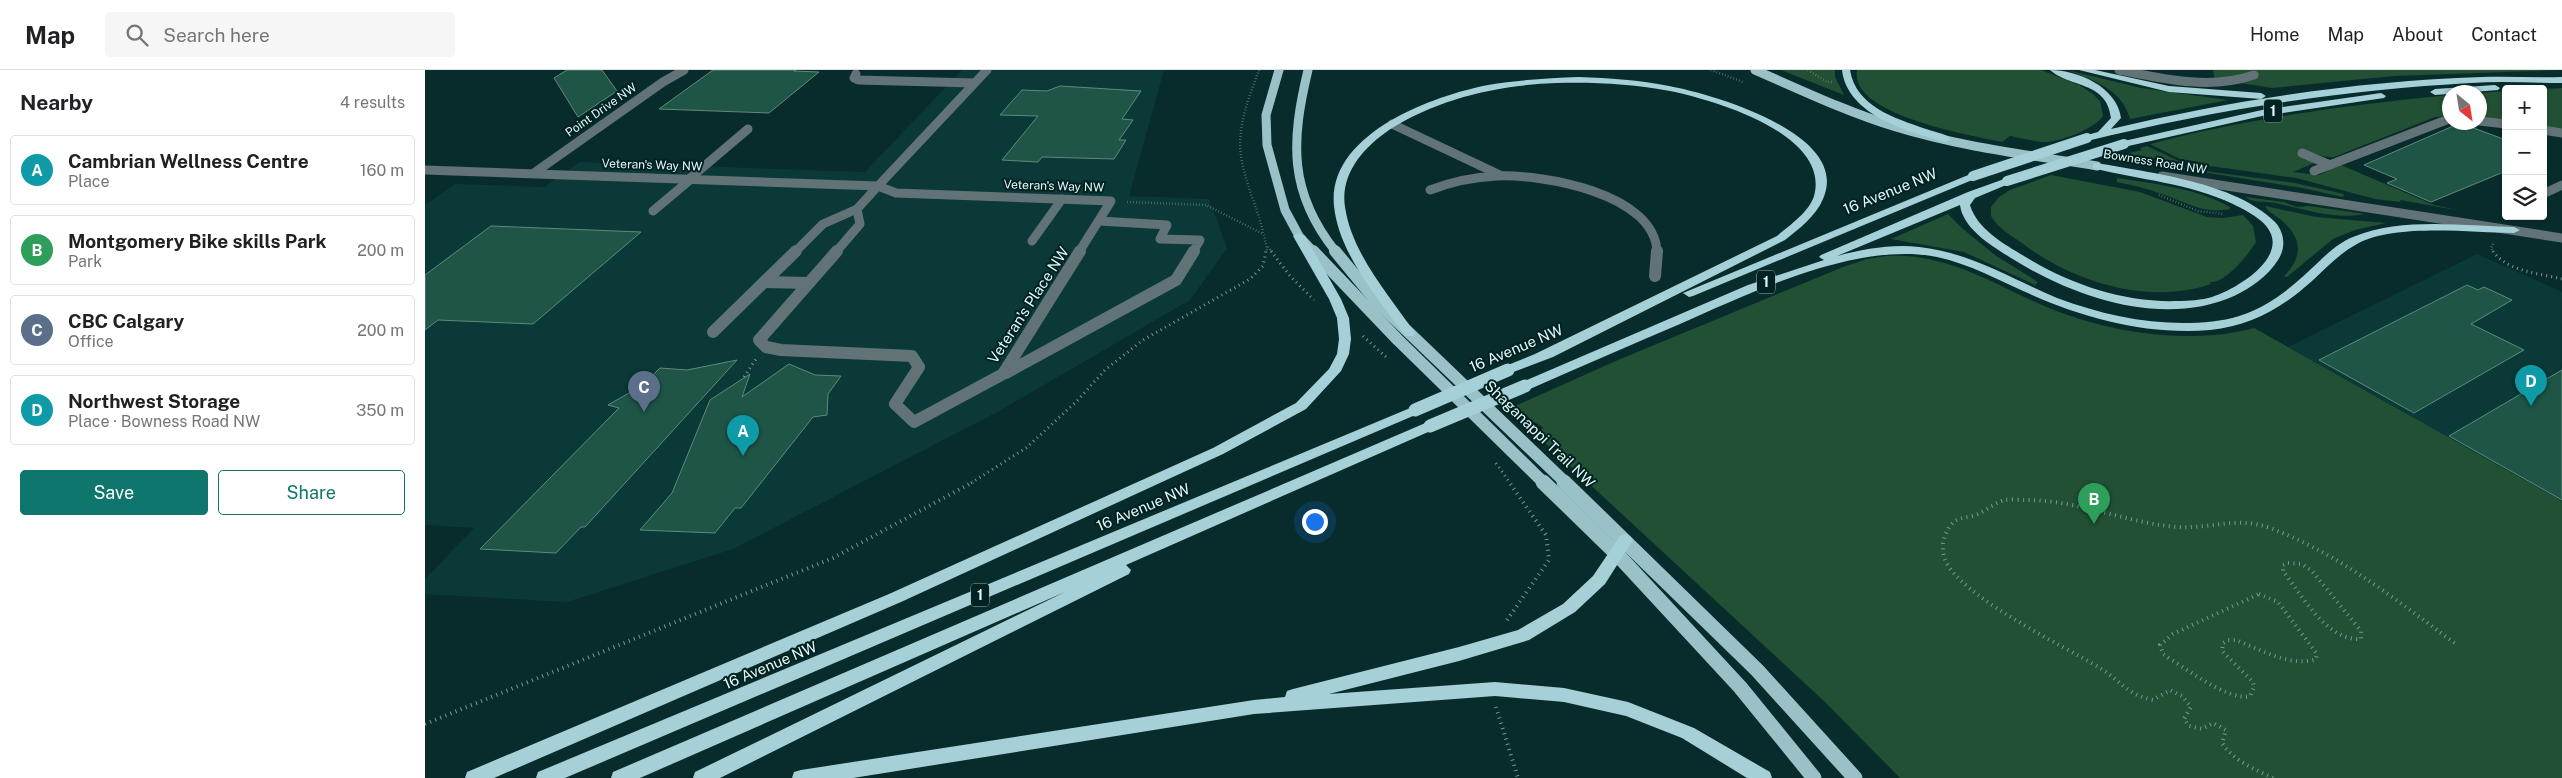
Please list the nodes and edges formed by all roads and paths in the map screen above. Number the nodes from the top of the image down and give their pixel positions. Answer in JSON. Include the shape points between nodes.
{"nodes":[{"id":1,"x":684,"y":70,"type":"edge"},
{"id":2,"x":987,"y":70,"type":"edge"},
{"id":3,"x":1259,"y":70,"type":"edge"},
{"id":4,"x":1279,"y":70,"type":"edge"},
{"id":5,"x":1308,"y":70,"type":"edge"},
{"id":6,"x":1755,"y":70,"type":"edge"},
{"id":7,"x":1808,"y":70,"type":"edge"},
{"id":8,"x":1846,"y":70,"type":"edge"},
{"id":9,"x":2054,"y":70,"type":"edge"},
{"id":10,"x":2083,"y":70,"type":"edge"},
{"id":11,"x":2119,"y":70,"type":"edge"},
{"id":12,"x":856,"y":74,"type":"dead end"},
{"id":13,"x":2254,"y":75,"type":"dead end"},
{"id":14,"x":2535,"y":80,"type":"junction"},
{"id":15,"x":2562,"y":80,"type":"edge"},
{"id":16,"x":1827,"y":82,"type":"dead end"},
{"id":17,"x":974,"y":83,"type":"junction"},
{"id":18,"x":2281,"y":98,"type":"junction"},
{"id":19,"x":2442,"y":122,"type":"edge"},
{"id":20,"x":2487,"y":122,"type":"edge"},
{"id":21,"x":1392,"y":124,"type":"junction"},
{"id":22,"x":2502,"y":124,"type":"edge"},
{"id":23,"x":748,"y":129,"type":"dead end"},
{"id":24,"x":2547,"y":131,"type":"edge"},
{"id":25,"x":2562,"y":133,"type":"edge"},
{"id":26,"x":2101,"y":135,"type":"junction"},
{"id":27,"x":1946,"y":139,"type":"junction"},
{"id":28,"x":2302,"y":152,"type":"dead end"},
{"id":29,"x":2330,"y":165,"type":"junction"},
{"id":30,"x":2097,"y":166,"type":"junction"},
{"id":31,"x":425,"y":170,"type":"edge"},
{"id":32,"x":2314,"y":171,"type":"dead end"},
{"id":33,"x":534,"y":173,"type":"junction"},
{"id":34,"x":1503,"y":176,"type":"junction"},
{"id":35,"x":690,"y":179,"type":"junction"},
{"id":36,"x":2562,"y":185,"type":"edge"},
{"id":37,"x":877,"y":186,"type":"junction"},
{"id":38,"x":1430,"y":190,"type":"dead end"},
{"id":39,"x":2547,"y":192,"type":"edge"},
{"id":40,"x":2153,"y":193,"type":"dead end"},
{"id":41,"x":1972,"y":194,"type":"junction"},
{"id":42,"x":1062,"y":199,"type":"junction"},
{"id":43,"x":1116,"y":201,"type":"junction"},
{"id":44,"x":857,"y":208,"type":"junction"},
{"id":45,"x":653,"y":211,"type":"dead end"},
{"id":46,"x":2230,"y":213,"type":"dead end"},
{"id":47,"x":1099,"y":221,"type":"junction"},
{"id":48,"x":2515,"y":230,"type":"junction"},
{"id":49,"x":1264,"y":234,"type":"junction"},
{"id":50,"x":1299,"y":236,"type":"junction"},
{"id":51,"x":2562,"y":238,"type":"edge"},
{"id":52,"x":1033,"y":242,"type":"dead end"},
{"id":53,"x":2493,"y":243,"type":"dead end"},
{"id":54,"x":1268,"y":247,"type":"junction"},
{"id":55,"x":1655,"y":276,"type":"dead end"},
{"id":56,"x":2562,"y":278,"type":"edge"},
{"id":57,"x":764,"y":282,"type":"junction"},
{"id":58,"x":809,"y":283,"type":"junction"},
{"id":59,"x":1743,"y":292,"type":"junction"},
{"id":60,"x":1316,"y":301,"type":"dead end"},
{"id":61,"x":713,"y":332,"type":"dead end"},
{"id":62,"x":1409,"y":333,"type":"junction"},
{"id":63,"x":1362,"y":336,"type":"dead end"},
{"id":64,"x":1540,"y":357,"type":"junction"},
{"id":65,"x":1389,"y":358,"type":"dead end"},
{"id":66,"x":756,"y":359,"type":"dead end"},
{"id":67,"x":1508,"y":370,"type":"joint"},
{"id":68,"x":1003,"y":374,"type":"junction"},
{"id":69,"x":744,"y":377,"type":"dead end"},
{"id":70,"x":1415,"y":410,"type":"joint"},
{"id":71,"x":1495,"y":462,"type":"dead end"},
{"id":72,"x":1276,"y":494,"type":"junction"},
{"id":73,"x":1621,"y":547,"type":"junction"},
{"id":74,"x":2251,"y":596,"type":"joint"},
{"id":75,"x":1503,"y":628,"type":"dead end"},
{"id":76,"x":2331,"y":630,"type":"joint"},
{"id":77,"x":2456,"y":644,"type":"dead end"},
{"id":78,"x":1494,"y":700,"type":"dead end"},
{"id":79,"x":1254,"y":706,"type":"junction"},
{"id":80,"x":425,"y":724,"type":"edge"},
{"id":81,"x":474,"y":778,"type":"edge"},
{"id":82,"x":545,"y":778,"type":"edge"},
{"id":83,"x":620,"y":778,"type":"edge"},
{"id":84,"x":702,"y":778,"type":"edge"},
{"id":85,"x":801,"y":778,"type":"edge"},
{"id":86,"x":1519,"y":778,"type":"edge"},
{"id":87,"x":1763,"y":778,"type":"edge"},
{"id":88,"x":1815,"y":778,"type":"edge"},
{"id":89,"x":1855,"y":778,"type":"edge"},
{"id":90,"x":2273,"y":778,"type":"edge"}],
"edges":[{"from":1,"to":33,"type":"street","name":"Point Drive NW"},
{"from":2,"to":17,"type":"street"},
{"from":3,"to":49,"type":"path","via":[[1240,133],[1246,183]]},
{"from":4,"to":50,"type":"main road","name":"Shaganappi Trail NW","via":[[1266,115],[1267,146],[1285,210]]},
{"from":5,"to":62,"type":"main road","name":"Shaganappi Trail NW","via":[[1299,108],[1296,167],[1308,207],[1322,234],[1377,302]]},
{"from":6,"to":27,"type":"main road","name":"Bowness Road NW","via":[[1858,114]]},
{"from":7,"to":16,"type":"path"},
{"from":8,"to":27,"type":"highway","via":[[1848,86],[1863,103],[1890,118]]},
{"from":9,"to":26,"type":"highway","via":[[2093,86],[2111,102],[2116,118]]},
{"from":10,"to":18,"type":"highway","via":[[2169,89]]},
{"from":11,"to":13,"type":"street","via":[[2210,83],[2241,81]]},
{"from":12,"to":17,"type":"street","via":[[858,80]]},
{"from":14,"to":15,"type":"highway","name":"16 Avenue NW","number":"1"},
{"from":14,"to":18,"type":"highway","name":"16 Avenue NW","number":"1","via":[[2473,79]]},
{"from":14,"to":41,"type":"highway","name":"16 Avenue NW","number":"1","bridge":true,"via":[[2494,88],[2409,93],[2304,106],[2207,124],[2124,144]]},
{"from":17,"to":37,"type":"street"},
{"from":18,"to":26,"type":"highway","name":"16 Avenue NW","number":"1"},
{"from":19,"to":29,"type":"street"},
{"from":20,"to":22,"type":"street"},
{"from":21,"to":34,"type":"street"},
{"from":21,"to":62,"type":"highway","via":[[1378,133],[1352,160],[1340,188],[1341,217],[1353,246]]},
{"from":21,"to":64,"type":"highway","via":[[1434,103],[1492,87],[1554,80],[1616,82],[1686,92],[1740,109],[1785,131],[1814,159],[1822,184],[1819,197],[1808,214],[1781,238]]},
{"from":23,"to":35,"type":"street"},
{"from":24,"to":25,"type":"street"},
{"from":26,"to":64,"type":"highway","name":"16 Avenue NW","number":"1","bridge":true,"via":[[1973,176]]},
{"from":27,"to":30,"type":"main road","name":"Bowness Road NW","via":[[1985,149]]},
{"from":28,"to":29,"type":"street"},
{"from":29,"to":32,"type":"street"},
{"from":30,"to":41,"type":"highway","via":[[2188,185],[2238,203],[2275,230],[2279,242],[2276,254],[2264,270],[2246,285],[2219,298],[2176,304],[2120,299],[2067,284],[2013,255],[1970,217],[1965,205]]},
{"from":30,"to":48,"type":"street","name":"Bowness Road NW"},
{"from":31,"to":33,"type":"street","name":"Veteran's Way NW"},
{"from":33,"to":35,"type":"street","name":"Veteran's Way NW"},
{"from":34,"to":38,"type":"street","via":[[1462,181]]},
{"from":34,"to":55,"type":"street","via":[[1567,182],[1599,192],[1626,207],[1643,222],[1654,239],[1659,256]]},
{"from":35,"to":37,"type":"street","name":"Veteran's Way NW"},
{"from":35,"to":45,"type":"street"},
{"from":36,"to":39,"type":"street"},
{"from":37,"to":42,"type":"street","name":"Veteran's Way NW","via":[[896,193]]},
{"from":37,"to":44,"type":"street"},
{"from":40,"to":46,"type":"path","via":[[2199,212],[2213,215]]},
{"from":41,"to":59,"type":"highway","name":"16 Avenue NW","number":"1"},
{"from":42,"to":43,"type":"street","name":"Veteran's Way NW"},
{"from":42,"to":52,"type":"street"},
{"from":43,"to":47,"type":"street","name":"Veteran's Place NW"},
{"from":43,"to":49,"type":"path","via":[[1206,204]]},
{"from":44,"to":57,"type":"street","via":[[823,224]]},
{"from":44,"to":58,"type":"street","name":"Veteran's Place NW","via":[[860,224]]},
{"from":47,"to":68,"type":"street","name":"Veteran's Place NW"},
{"from":47,"to":68,"type":"street","via":[[1167,224],[1160,239],[1200,240],[1176,280]]},
{"from":48,"to":51,"type":"street","name":"Bowness Road NW"},
{"from":48,"to":59,"type":"highway","via":[[2400,231],[2361,238],[2337,252],[2271,310],[2246,320],[2211,326],[2158,326],[2097,315],[2052,300],[1970,262],[1914,250],[1861,254]]},
{"from":49,"to":54,"type":"path"},
{"from":50,"to":73,"type":"main road","name":"Shaganappi Trail NW","via":[[1398,340]]},
{"from":50,"to":81,"type":"highway","via":[[1335,299],[1343,318],[1345,338],[1343,354],[1335,371],[1301,406],[1218,451],[895,598]]},
{"from":53,"to":56,"type":"path","via":[[2494,254],[2502,260]]},
{"from":54,"to":60,"type":"path","via":[[1290,276]]},
{"from":54,"to":80,"type":"path","via":[[1266,261],[1257,274],[1143,340],[1105,370],[1026,448],[968,485],[833,558]]},
{"from":57,"to":58,"type":"street"},
{"from":57,"to":61,"type":"street"},
{"from":58,"to":68,"type":"street","name":"Veteran's Place NW","via":[[759,340],[766,347],[781,350],[912,356],[919,367],[895,404],[914,422]]},
{"from":59,"to":72,"type":"highway","name":"16 Avenue NW","number":"1","bridge":true},
{"from":62,"to":73,"type":"main road","name":"Shaganappi Trail NW"},
{"from":63,"to":65,"type":"path"},
{"from":64,"to":67,"type":"highway","name":"16 Avenue NW","number":"1"},
{"from":66,"to":69,"type":"path"},
{"from":67,"to":70,"type":"highway","name":"16 Avenue NW","number":"1","bridge":true},
{"from":70,"to":82,"type":"highway","name":"16 Avenue NW","number":"1"},
{"from":71,"to":75,"type":"path","via":[[1546,535],[1549,560]]},
{"from":72,"to":83,"type":"highway","name":"16 Avenue NW","number":"1"},
{"from":72,"to":84,"type":"highway"},
{"from":73,"to":79,"type":"highway","via":[[1599,580],[1569,608],[1523,635]]},
{"from":73,"to":88,"type":"main road","name":"Shaganappi Trail NW"},
{"from":73,"to":89,"type":"main road","name":"Shaganappi Trail NW","via":[[1757,670]]},
{"from":74,"to":74,"type":"path","via":[[2173,634],[2160,645],[2163,654],[2227,693],[2243,698],[2254,692],[2253,682],[2222,651],[2223,643],[2228,640],[2300,662],[2316,659],[2317,654],[2278,602],[2265,595]]},
{"from":76,"to":76,"type":"path","via":[[2350,641],[2363,636],[2312,571],[2288,562],[2283,571]]},
{"from":77,"to":90,"type":"path","via":[[2339,560],[2270,528],[2247,522],[2181,527],[2148,523],[2071,503],[2005,500],[1952,523],[1945,536],[1942,553],[1963,583],[1998,608],[2103,670],[2131,693],[2153,700],[2170,690],[2179,693],[2191,707],[2184,719],[2189,726],[2202,729],[2213,723],[2224,727],[2221,744],[2224,748]]},
{"from":78,"to":86,"type":"path"},
{"from":79,"to":85,"type":"highway"},
{"from":79,"to":87,"type":"highway","via":[[1495,688],[1564,695],[1628,709],[1689,733]]}]}
